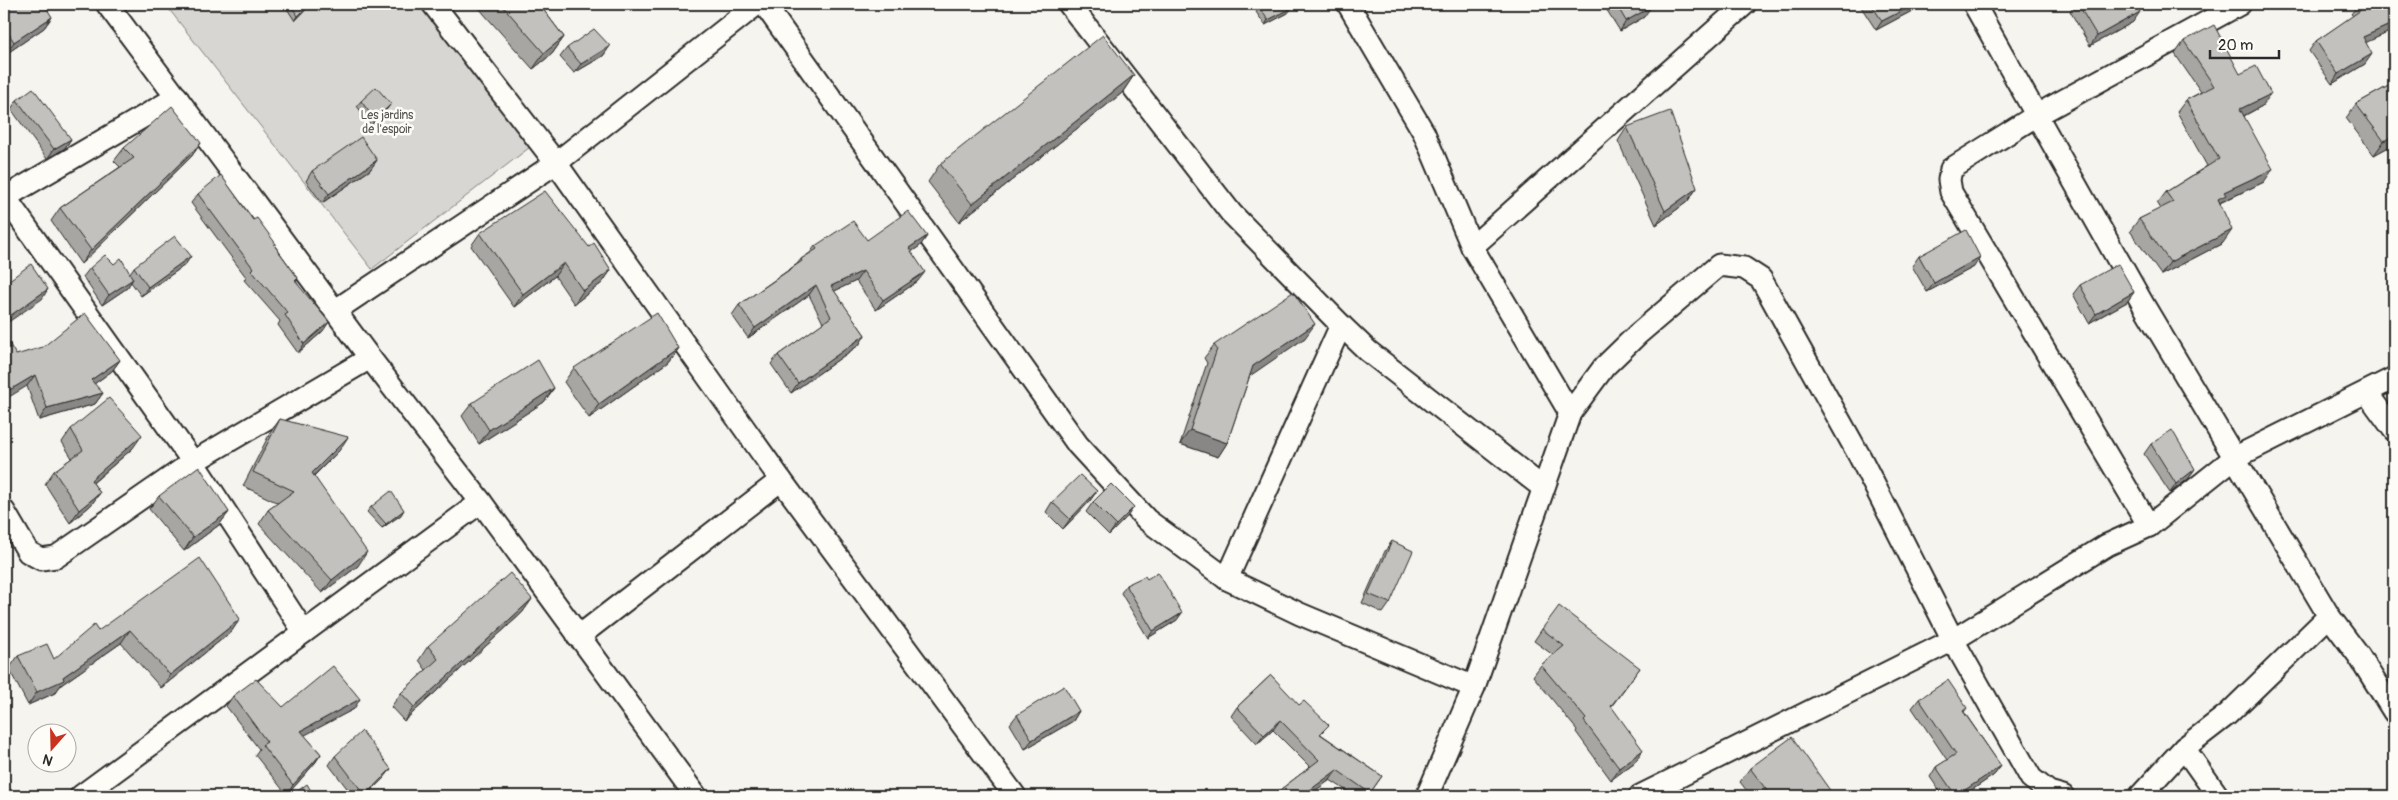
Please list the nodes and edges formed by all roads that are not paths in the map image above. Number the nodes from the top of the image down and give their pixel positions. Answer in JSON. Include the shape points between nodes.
{"nodes":[{"id":1,"x":106,"y":4,"type":"edge"},
{"id":2,"x":433,"y":4,"type":"edge"},
{"id":3,"x":757,"y":4,"type":"edge"},
{"id":4,"x":764,"y":4,"type":"edge"},
{"id":5,"x":1069,"y":4,"type":"edge"},
{"id":6,"x":1348,"y":4,"type":"edge"},
{"id":7,"x":1745,"y":4,"type":"edge"},
{"id":8,"x":1974,"y":4,"type":"edge"},
{"id":9,"x":2240,"y":4,"type":"edge"},
{"id":10,"x":177,"y":97,"type":"junction"},
{"id":11,"x":2037,"y":115,"type":"junction"},
{"id":12,"x":556,"y":163,"type":"junction"},
{"id":13,"x":5,"y":197,"type":"edge"},
{"id":14,"x":1472,"y":247,"type":"junction"},
{"id":15,"x":336,"y":310,"type":"junction"},
{"id":16,"x":1341,"y":325,"type":"junction"},
{"id":17,"x":370,"y":358,"type":"junction"},
{"id":18,"x":2394,"y":378,"type":"edge"},
{"id":19,"x":2367,"y":393,"type":"junction"},
{"id":20,"x":1570,"y":413,"type":"junction"},
{"id":21,"x":2394,"y":430,"type":"edge"},
{"id":22,"x":2234,"y":458,"type":"junction"},
{"id":23,"x":193,"y":462,"type":"junction"},
{"id":24,"x":781,"y":480,"type":"junction"},
{"id":25,"x":1542,"y":488,"type":"junction"},
{"id":26,"x":481,"y":502,"type":"junction"},
{"id":27,"x":4,"y":511,"type":"edge"},
{"id":28,"x":2149,"y":526,"type":"junction"},
{"id":29,"x":1227,"y":578,"type":"junction"},
{"id":30,"x":2329,"y":616,"type":"junction"},
{"id":31,"x":304,"y":632,"type":"junction"},
{"id":32,"x":578,"y":636,"type":"junction"},
{"id":33,"x":1953,"y":640,"type":"junction"},
{"id":34,"x":1474,"y":686,"type":"junction"},
{"id":35,"x":2394,"y":712,"type":"edge"},
{"id":36,"x":2184,"y":748,"type":"junction"},
{"id":37,"x":2052,"y":795,"type":"edge"},
{"id":38,"x":80,"y":796,"type":"edge"},
{"id":39,"x":696,"y":796,"type":"edge"},
{"id":40,"x":1015,"y":796,"type":"edge"},
{"id":41,"x":1427,"y":796,"type":"edge"},
{"id":42,"x":1640,"y":796,"type":"edge"},
{"id":43,"x":2140,"y":796,"type":"edge"},
{"id":44,"x":2218,"y":796,"type":"edge"}],
"edges":[{"from":1,"to":10,"type":"street"},
{"from":2,"to":12,"type":"street"},
{"from":3,"to":12,"type":"street"},
{"from":4,"to":29,"type":"street","via":[[1078,445],[1147,520]]},
{"from":5,"to":16,"type":"street","via":[[1231,213]]},
{"from":6,"to":14,"type":"street","via":[[1424,133]]},
{"from":7,"to":14,"type":"street"},
{"from":8,"to":11,"type":"street"},
{"from":9,"to":11,"type":"street"},
{"from":10,"to":13,"type":"street"},
{"from":10,"to":15,"type":"street"},
{"from":11,"to":22,"type":"street"},
{"from":11,"to":28,"type":"street","via":[[1951,169],[1951,192]]},
{"from":12,"to":15,"type":"street"},
{"from":12,"to":24,"type":"street"},
{"from":13,"to":23,"type":"street"},
{"from":14,"to":20,"type":"street"},
{"from":15,"to":17,"type":"street"},
{"from":16,"to":25,"type":"street"},
{"from":16,"to":29,"type":"street"},
{"from":17,"to":23,"type":"street"},
{"from":17,"to":26,"type":"street"},
{"from":18,"to":19,"type":"street"},
{"from":19,"to":21,"type":"street"},
{"from":19,"to":22,"type":"street"},
{"from":20,"to":25,"type":"street"},
{"from":20,"to":33,"type":"street","via":[[1604,367],[1719,265],[1744,268],[1760,279],[1860,457]]},
{"from":22,"to":28,"type":"street"},
{"from":22,"to":30,"type":"street"},
{"from":23,"to":27,"type":"street","via":[[56,557],[41,559],[28,552]]},
{"from":23,"to":31,"type":"street"},
{"from":24,"to":32,"type":"street"},
{"from":24,"to":40,"type":"street"},
{"from":25,"to":34,"type":"street"},
{"from":26,"to":31,"type":"street"},
{"from":26,"to":32,"type":"street"},
{"from":28,"to":33,"type":"street","via":[[2107,545]]},
{"from":29,"to":34,"type":"street","via":[[1300,614]]},
{"from":30,"to":35,"type":"street"},
{"from":30,"to":36,"type":"street","via":[[2228,714]]},
{"from":31,"to":38,"type":"street"},
{"from":32,"to":39,"type":"street"},
{"from":33,"to":37,"type":"street","via":[[2031,778]]},
{"from":33,"to":42,"type":"street"},
{"from":34,"to":41,"type":"street"},
{"from":36,"to":43,"type":"street"},
{"from":36,"to":44,"type":"street"}]}
